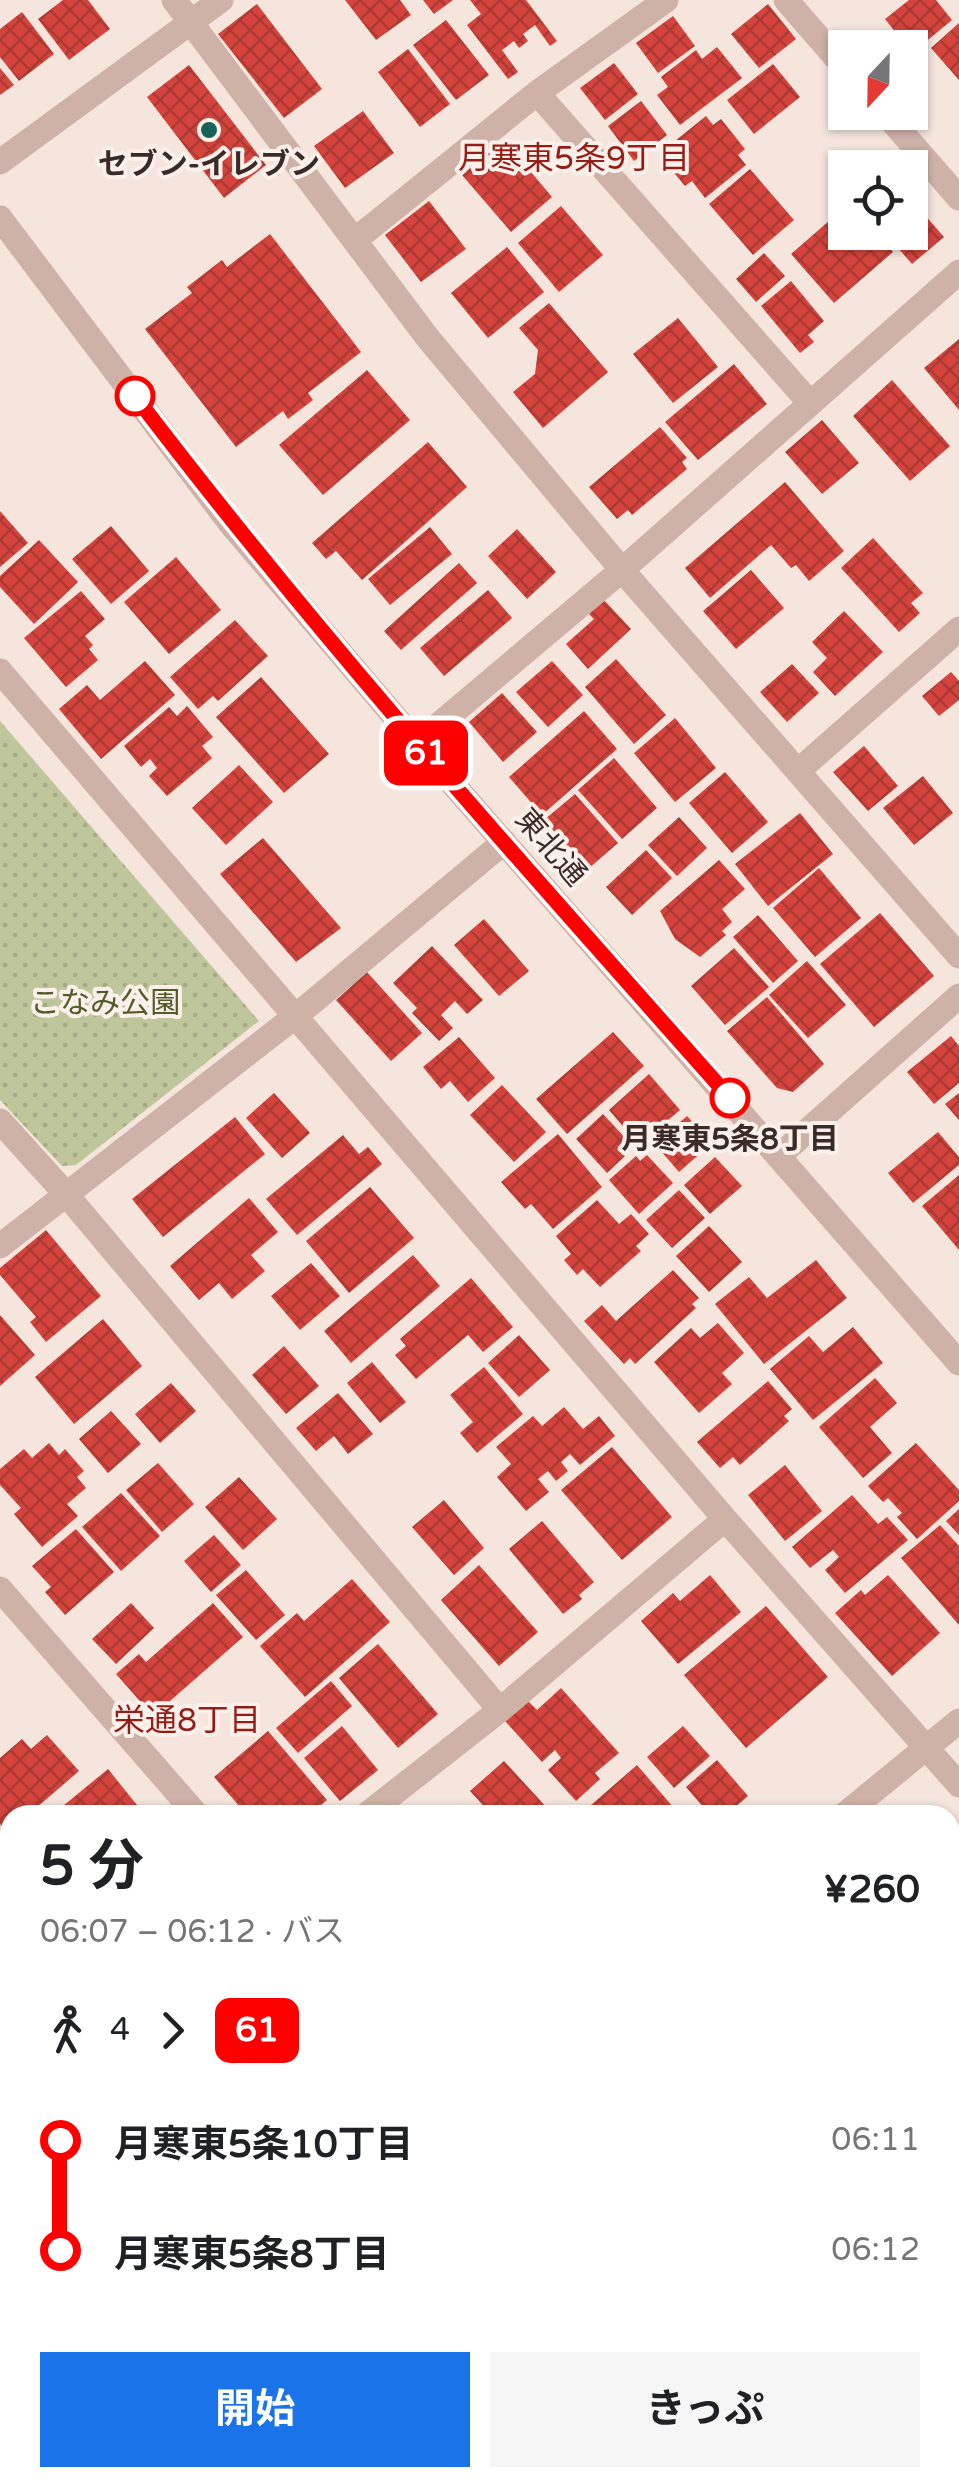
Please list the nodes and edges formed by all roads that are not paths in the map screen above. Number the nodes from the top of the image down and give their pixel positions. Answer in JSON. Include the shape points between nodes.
{"nodes":[{"id":1,"x":174,"y":0,"type":"edge"},
{"id":2,"x":221,"y":0,"type":"edge"},
{"id":3,"x":666,"y":0,"type":"edge"},
{"id":4,"x":786,"y":0,"type":"edge"},
{"id":5,"x":191,"y":22,"type":"junction"},
{"id":6,"x":828,"y":48,"type":"edge"},
{"id":7,"x":536,"y":94,"type":"junction"},
{"id":8,"x":900,"y":130,"type":"edge"},
{"id":9,"x":0,"y":162,"type":"edge"},
{"id":10,"x":959,"y":198,"type":"edge"},
{"id":11,"x":0,"y":218,"type":"edge"},
{"id":12,"x":355,"y":240,"type":"junction"},
{"id":13,"x":959,"y":272,"type":"edge"},
{"id":14,"x":810,"y":403,"type":"junction"},
{"id":15,"x":622,"y":570,"type":"junction"},
{"id":16,"x":959,"y":629,"type":"edge"},
{"id":17,"x":0,"y":671,"type":"edge"},
{"id":18,"x":417,"y":743,"type":"junction"},
{"id":19,"x":798,"y":771,"type":"junction"},
{"id":20,"x":504,"y":842,"type":"junction"},
{"id":21,"x":959,"y":956,"type":"edge"},
{"id":22,"x":959,"y":996,"type":"edge"},
{"id":23,"x":297,"y":1014,"type":"junction"},
{"id":24,"x":0,"y":1121,"type":"edge"},
{"id":25,"x":780,"y":1155,"type":"junction"},
{"id":26,"x":65,"y":1193,"type":"junction"},
{"id":27,"x":0,"y":1246,"type":"edge"},
{"id":28,"x":959,"y":1363,"type":"edge"},
{"id":29,"x":726,"y":1519,"type":"junction"},
{"id":30,"x":0,"y":1589,"type":"edge"},
{"id":31,"x":500,"y":1710,"type":"junction"},
{"id":32,"x":959,"y":1721,"type":"edge"},
{"id":33,"x":926,"y":1747,"type":"junction"},
{"id":34,"x":959,"y":1785,"type":"edge"},
{"id":35,"x":188,"y":1805,"type":"edge"},
{"id":36,"x":379,"y":1805,"type":"edge"},
{"id":37,"x":856,"y":1805,"type":"edge"}],
"edges":[{"from":1,"to":5,"type":"street"},
{"from":2,"to":5,"type":"street"},
{"from":3,"to":7,"type":"street"},
{"from":4,"to":6,"type":"street"},
{"from":5,"to":9,"type":"street"},
{"from":5,"to":12,"type":"street"},
{"from":7,"to":12,"type":"street"},
{"from":7,"to":14,"type":"street"},
{"from":8,"to":10,"type":"street"},
{"from":11,"to":18,"type":"street","name":"東北通","via":[[230,522]]},
{"from":12,"to":15,"type":"street","via":[[427,337]]},
{"from":13,"to":14,"type":"street"},
{"from":14,"to":15,"type":"street"},
{"from":15,"to":18,"type":"street"},
{"from":15,"to":19,"type":"street"},
{"from":16,"to":19,"type":"street"},
{"from":17,"to":23,"type":"street"},
{"from":18,"to":20,"type":"street","name":"東北通"},
{"from":19,"to":21,"type":"street"},
{"from":20,"to":23,"type":"street"},
{"from":20,"to":25,"type":"street","name":"東北通"},
{"from":22,"to":25,"type":"street"},
{"from":23,"to":26,"type":"street"},
{"from":23,"to":29,"type":"street"},
{"from":24,"to":26,"type":"street"},
{"from":25,"to":28,"type":"street","name":"東北通"},
{"from":26,"to":27,"type":"street"},
{"from":26,"to":31,"type":"street"},
{"from":29,"to":31,"type":"street"},
{"from":29,"to":33,"type":"street"},
{"from":30,"to":35,"type":"street"},
{"from":31,"to":36,"type":"street"},
{"from":32,"to":33,"type":"street"},
{"from":33,"to":34,"type":"street"},
{"from":33,"to":37,"type":"street"}]}
